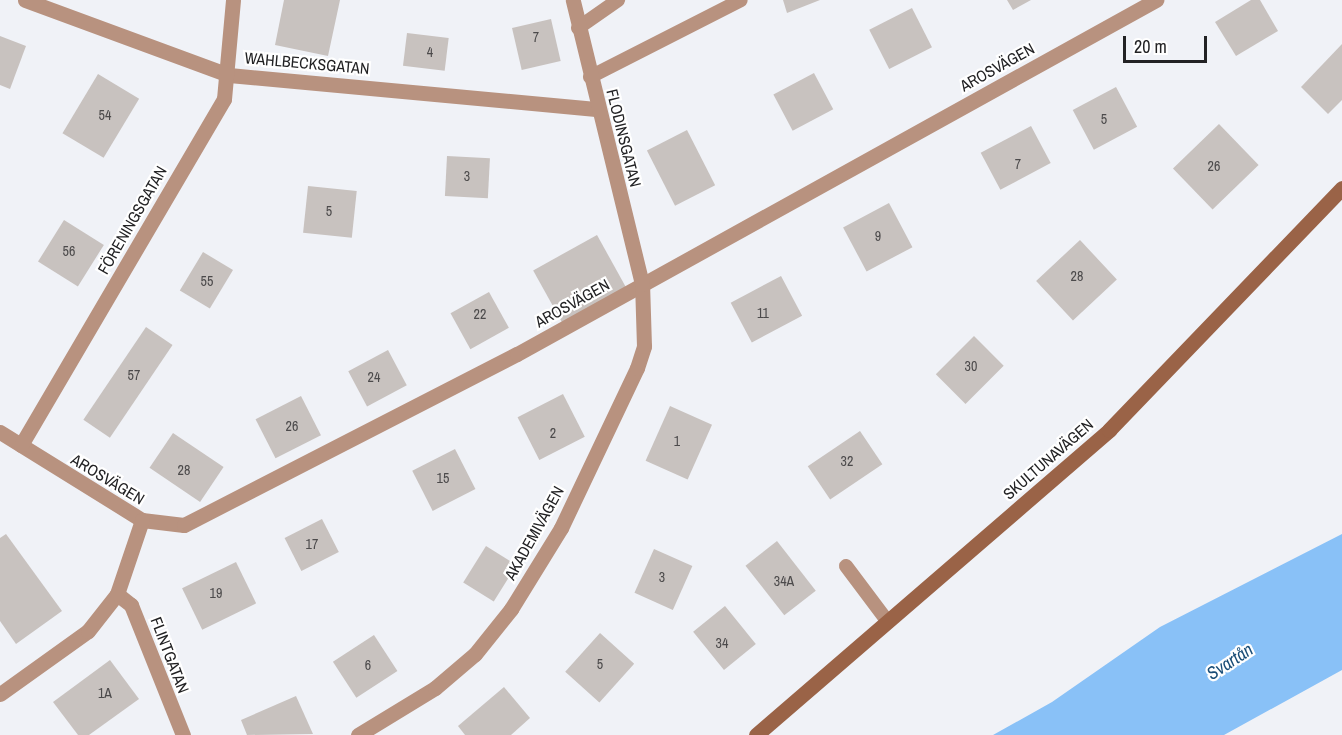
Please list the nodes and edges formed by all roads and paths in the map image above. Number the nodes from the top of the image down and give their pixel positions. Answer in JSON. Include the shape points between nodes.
{"nodes":[{"id":1,"x":25,"y":0,"type":"edge"},
{"id":2,"x":233,"y":0,"type":"edge"},
{"id":3,"x":573,"y":0,"type":"edge"},
{"id":4,"x":618,"y":0,"type":"edge"},
{"id":5,"x":741,"y":0,"type":"edge"},
{"id":6,"x":1156,"y":0,"type":"edge"},
{"id":7,"x":578,"y":28,"type":"junction"},
{"id":8,"x":229,"y":75,"type":"junction"},
{"id":9,"x":590,"y":77,"type":"junction"},
{"id":10,"x":598,"y":110,"type":"junction"},
{"id":11,"x":1342,"y":188,"type":"edge"},
{"id":12,"x":642,"y":284,"type":"junction"},
{"id":13,"x":0,"y":432,"type":"edge"},
{"id":14,"x":21,"y":445,"type":"junction"},
{"id":15,"x":142,"y":520,"type":"junction"},
{"id":16,"x":846,"y":566,"type":"dead end"},
{"id":17,"x":117,"y":594,"type":"junction"},
{"id":18,"x":888,"y":622,"type":"junction"},
{"id":19,"x":0,"y":694,"type":"edge"},
{"id":20,"x":183,"y":735,"type":"edge"},
{"id":21,"x":358,"y":735,"type":"edge"},
{"id":22,"x":756,"y":735,"type":"edge"}],
"edges":[{"from":1,"to":8,"type":"street","name":"WAHLBECKSGATAN"},
{"from":2,"to":8,"type":"street","name":"FÖRENINGSGATAN"},
{"from":3,"to":7,"type":"street","name":"FLODINSGATAN"},
{"from":4,"to":7,"type":"lane"},
{"from":5,"to":9,"type":"lane"},
{"from":6,"to":12,"type":"street","name":"AROSVÄGEN"},
{"from":7,"to":9,"type":"street","name":"FLODINSGATAN"},
{"from":8,"to":10,"type":"street","name":"WAHLBECKSGATAN"},
{"from":8,"to":14,"type":"street","name":"FÖRENINGSGATAN","via":[[224,99]]},
{"from":9,"to":10,"type":"street","name":"FLODINSGATAN"},
{"from":10,"to":12,"type":"street","name":"FLODINSGATAN"},
{"from":11,"to":18,"type":"street","name":"SKULTUNAVÄGEN","via":[[1109,430]]},
{"from":12,"to":15,"type":"street","name":"AROSVÄGEN","via":[[517,354],[184,525]]},
{"from":12,"to":21,"type":"street","name":"AKADEMIVÄGEN","via":[[645,325],[637,368],[561,528],[511,609],[476,654],[435,688]]},
{"from":13,"to":14,"type":"street","name":"AROSVÄGEN"},
{"from":14,"to":15,"type":"street","name":"AROSVÄGEN"},
{"from":15,"to":17,"type":"street"},
{"from":16,"to":18,"type":"lane"},
{"from":17,"to":19,"type":"street","via":[[88,631]]},
{"from":17,"to":20,"type":"street","name":"FLINTGATAN","via":[[131,605]]},
{"from":18,"to":22,"type":"street","name":"SKULTUNAVÄGEN"}]}
